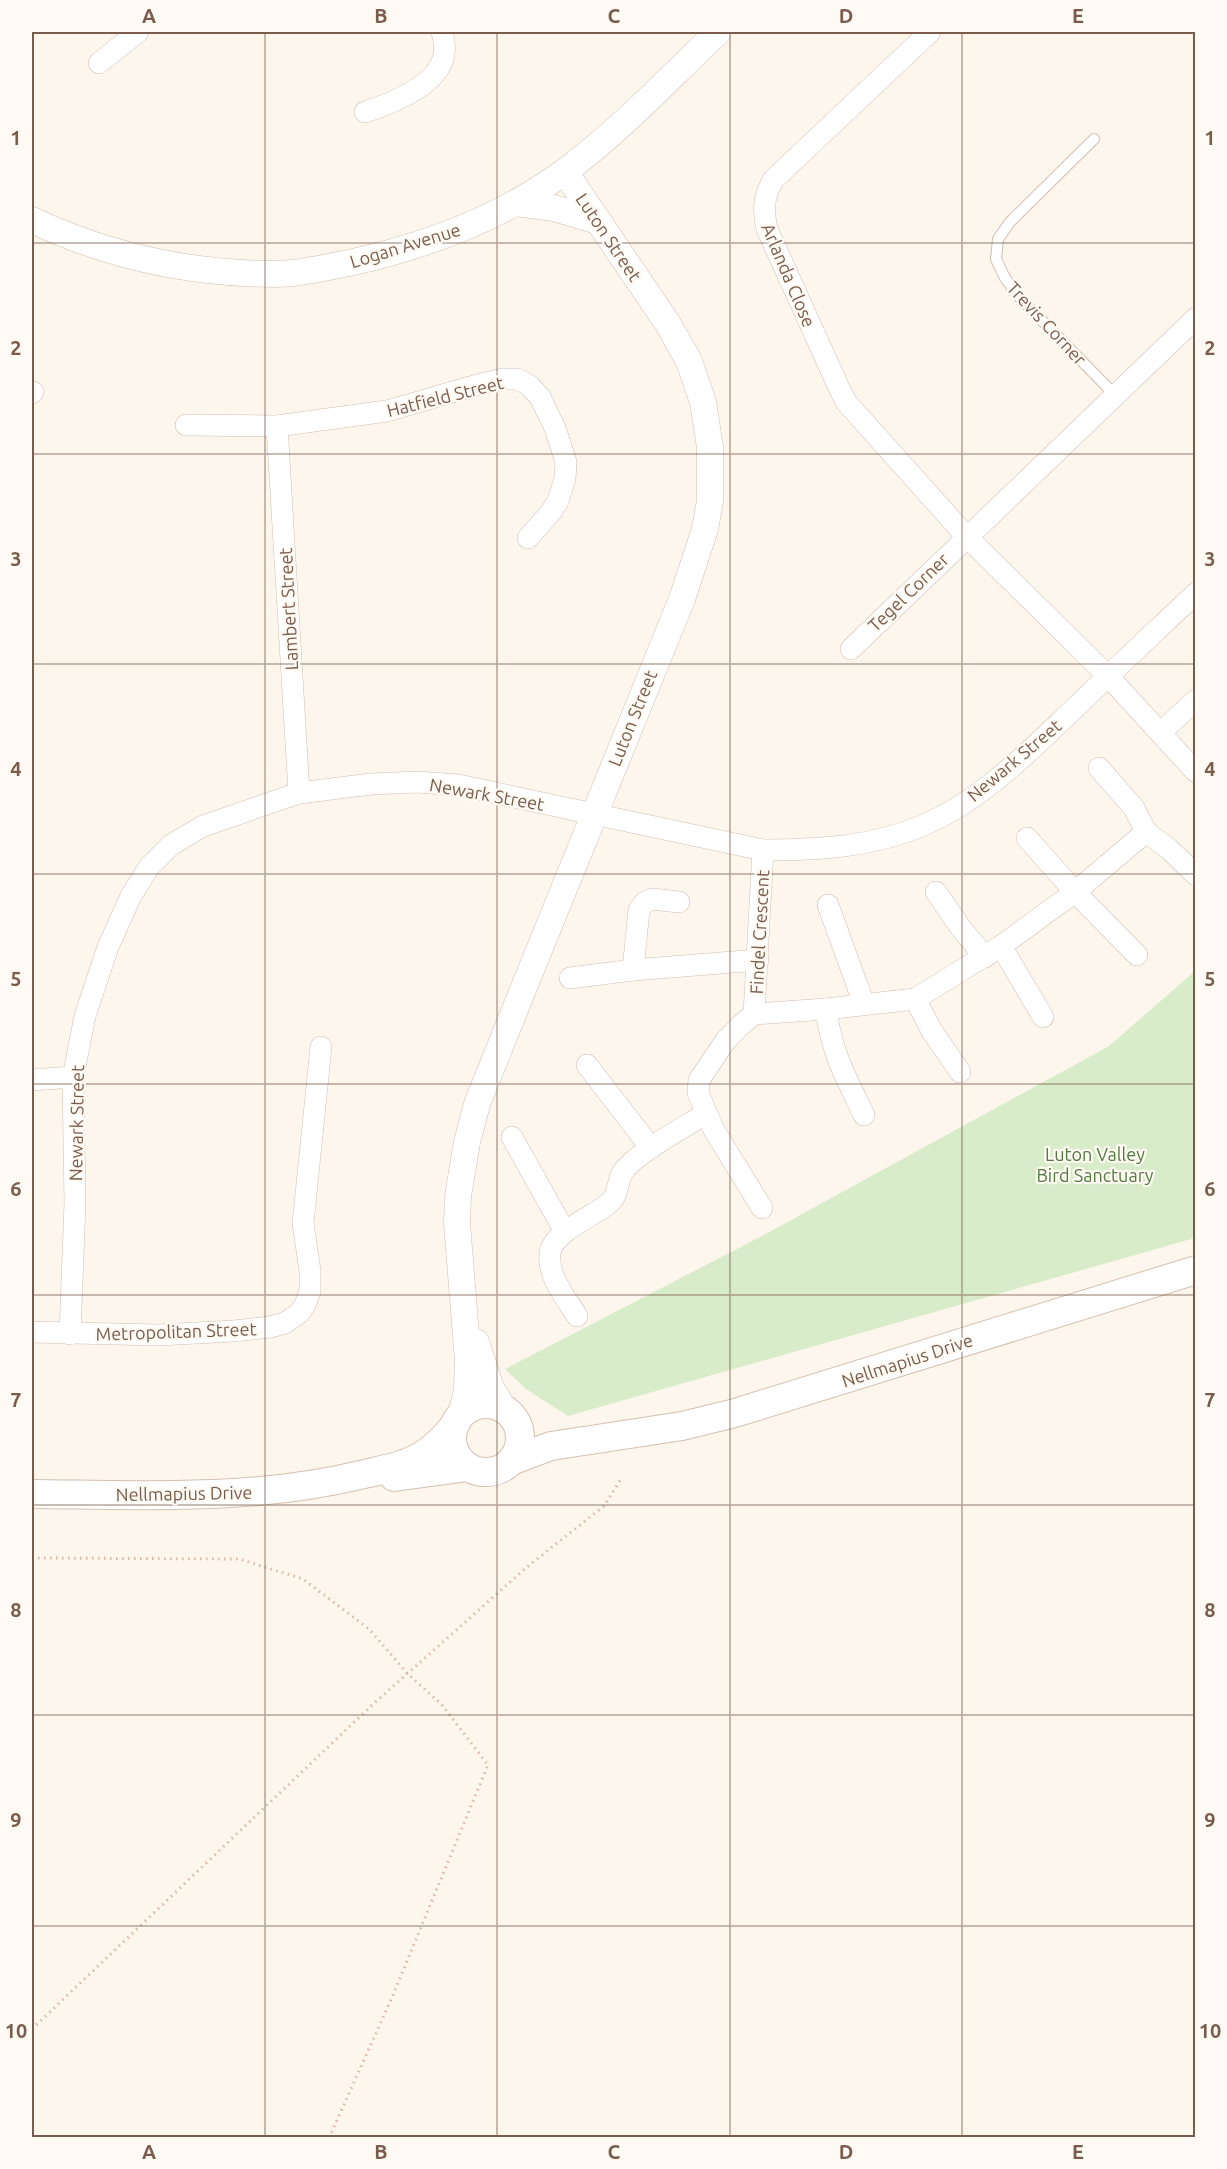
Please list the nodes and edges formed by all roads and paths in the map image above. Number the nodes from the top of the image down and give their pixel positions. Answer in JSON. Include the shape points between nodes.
{"nodes":[{"id":1,"x":138,"y":32,"type":"edge"},
{"id":2,"x":442,"y":32,"type":"edge"},
{"id":3,"x":718,"y":32,"type":"edge"},
{"id":4,"x":930,"y":32,"type":"edge"},
{"id":5,"x":99,"y":63,"type":"dead end"},
{"id":6,"x":365,"y":112,"type":"dead end"},
{"id":7,"x":1094,"y":139,"type":"dead end"},
{"id":8,"x":565,"y":172,"type":"junction"},
{"id":9,"x":516,"y":203,"type":"junction"},
{"id":10,"x":32,"y":220,"type":"edge"},
{"id":11,"x":598,"y":221,"type":"junction"},
{"id":12,"x":1196,"y":318,"type":"edge"},
{"id":13,"x":1114,"y":394,"type":"junction"},
{"id":14,"x":186,"y":425,"type":"dead end"},
{"id":15,"x":277,"y":426,"type":"junction"},
{"id":16,"x":966,"y":536,"type":"junction"},
{"id":17,"x":528,"y":538,"type":"dead end"},
{"id":18,"x":1196,"y":593,"type":"edge"},
{"id":19,"x":851,"y":648,"type":"dead end"},
{"id":20,"x":1108,"y":676,"type":"junction"},
{"id":21,"x":1196,"y":700,"type":"edge"},
{"id":22,"x":1160,"y":733,"type":"junction"},
{"id":23,"x":1099,"y":768,"type":"dead end"},
{"id":24,"x":1196,"y":772,"type":"edge"},
{"id":25,"x":299,"y":793,"type":"junction"},
{"id":26,"x":593,"y":813,"type":"junction"},
{"id":27,"x":1146,"y":832,"type":"junction"},
{"id":28,"x":1027,"y":838,"type":"dead end"},
{"id":29,"x":763,"y":850,"type":"junction"},
{"id":30,"x":1196,"y":875,"type":"edge"},
{"id":31,"x":936,"y":892,"type":"dead end"},
{"id":32,"x":1075,"y":892,"type":"junction"},
{"id":33,"x":679,"y":902,"type":"dead end"},
{"id":34,"x":828,"y":905,"type":"dead end"},
{"id":35,"x":993,"y":951,"type":"junction"},
{"id":36,"x":1137,"y":955,"type":"dead end"},
{"id":37,"x":758,"y":960,"type":"junction"},
{"id":38,"x":633,"y":970,"type":"junction"},
{"id":39,"x":570,"y":978,"type":"dead end"},
{"id":40,"x":915,"y":999,"type":"junction"},
{"id":41,"x":864,"y":1004,"type":"junction"},
{"id":42,"x":826,"y":1009,"type":"junction"},
{"id":43,"x":754,"y":1014,"type":"junction"},
{"id":44,"x":1043,"y":1017,"type":"dead end"},
{"id":45,"x":321,"y":1047,"type":"dead end"},
{"id":46,"x":587,"y":1065,"type":"dead end"},
{"id":47,"x":960,"y":1072,"type":"dead end"},
{"id":48,"x":73,"y":1077,"type":"junction"},
{"id":49,"x":32,"y":1080,"type":"edge"},
{"id":50,"x":705,"y":1114,"type":"junction"},
{"id":51,"x":864,"y":1115,"type":"dead end"},
{"id":52,"x":512,"y":1137,"type":"dead end"},
{"id":53,"x":651,"y":1148,"type":"junction"},
{"id":54,"x":762,"y":1208,"type":"dead end"},
{"id":55,"x":566,"y":1232,"type":"junction"},
{"id":56,"x":1196,"y":1269,"type":"edge"},
{"id":57,"x":463,"y":1286,"type":"junction"},
{"id":58,"x":577,"y":1316,"type":"dead end"},
{"id":59,"x":32,"y":1332,"type":"edge"},
{"id":60,"x":70,"y":1334,"type":"junction"},
{"id":61,"x":508,"y":1413,"type":"junction"},
{"id":62,"x":458,"y":1420,"type":"junction"},
{"id":63,"x":615,"y":1437,"type":"junction"},
{"id":64,"x":511,"y":1461,"type":"junction"},
{"id":65,"x":468,"y":1467,"type":"junction"},
{"id":66,"x":621,"y":1479,"type":"dead end"},
{"id":67,"x":336,"y":1481,"type":"junction"},
{"id":68,"x":32,"y":1494,"type":"edge"},
{"id":69,"x":32,"y":1558,"type":"edge"},
{"id":70,"x":408,"y":1674,"type":"junction"},
{"id":71,"x":32,"y":2029,"type":"edge"},
{"id":72,"x":329,"y":2138,"type":"edge"}],
"edges":[{"from":1,"to":5,"type":"street"},
{"from":2,"to":6,"type":"street","via":[[444,56],[431,77],[397,102]]},
{"from":3,"to":8,"type":"street","name":"Logan Avenue"},
{"from":4,"to":16,"type":"street","name":"Arlanda Close","via":[[774,179],[767,190],[764,213],[767,229],[847,403]]},
{"from":7,"to":13,"type":"lane","name":"Trevis Corner","via":[[1010,222],[998,239],[996,259],[1019,297]]},
{"from":8,"to":9,"type":"street","name":"Logan Avenue"},
{"from":8,"to":11,"type":"street","name":"Luton Street"},
{"from":9,"to":10,"type":"street","name":"Logan Avenue","via":[[440,238],[376,257],[280,274],[219,272],[159,262],[102,249]]},
{"from":9,"to":11,"type":"street","via":[[554,208]]},
{"from":11,"to":26,"type":"street","name":"Luton Street","via":[[689,361],[703,402],[710,447],[710,501],[685,590]]},
{"from":12,"to":13,"type":"street"},
{"from":13,"to":16,"type":"street"},
{"from":14,"to":15,"type":"street","name":"Hatfield Street"},
{"from":15,"to":17,"type":"street","name":"Hatfield Street","via":[[387,411],[477,385],[517,379],[540,397],[566,462],[558,501]]},
{"from":15,"to":25,"type":"street","name":"Lambert Street"},
{"from":16,"to":19,"type":"street","name":"Tegel Corner"},
{"from":16,"to":20,"type":"street","name":"Arlanda Close"},
{"from":18,"to":20,"type":"street","name":"Newark Street"},
{"from":20,"to":22,"type":"street","name":"Arlanda Close"},
{"from":20,"to":29,"type":"street","name":"Newark Street","via":[[993,783],[924,825],[856,845]]},
{"from":21,"to":22,"type":"street"},
{"from":22,"to":24,"type":"street","name":"Arlanda Close"},
{"from":23,"to":27,"type":"street","via":[[1134,808]]},
{"from":25,"to":26,"type":"street","name":"Newark Street","via":[[417,782],[458,785]]},
{"from":25,"to":48,"type":"street","name":"Newark Street","via":[[203,826],[171,845],[149,867],[108,947],[85,1016]]},
{"from":26,"to":29,"type":"street","name":"Newark Street"},
{"from":26,"to":57,"type":"street","name":"Luton Street","via":[[477,1104],[458,1196]]},
{"from":27,"to":30,"type":"street"},
{"from":27,"to":32,"type":"street"},
{"from":28,"to":32,"type":"street"},
{"from":29,"to":37,"type":"street","name":"Findel Crescent"},
{"from":31,"to":35,"type":"street","via":[[952,917]]},
{"from":32,"to":35,"type":"street"},
{"from":32,"to":36,"type":"street"},
{"from":33,"to":38,"type":"street","via":[[652,899],[641,906]]},
{"from":34,"to":41,"type":"street"},
{"from":35,"to":40,"type":"street"},
{"from":35,"to":44,"type":"street"},
{"from":37,"to":38,"type":"street"},
{"from":37,"to":43,"type":"street","name":"Findel Crescent"},
{"from":38,"to":39,"type":"street"},
{"from":40,"to":41,"type":"street"},
{"from":40,"to":47,"type":"street"},
{"from":41,"to":42,"type":"street"},
{"from":42,"to":43,"type":"street"},
{"from":42,"to":51,"type":"street","via":[[836,1057]]},
{"from":43,"to":50,"type":"street","via":[[726,1041],[699,1080],[698,1093]]},
{"from":45,"to":60,"type":"street","name":"Metropolitan Street","via":[[303,1223],[310,1291],[299,1313],[270,1328],[158,1335]]},
{"from":46,"to":53,"type":"street"},
{"from":48,"to":49,"type":"street"},
{"from":48,"to":60,"type":"street","name":"Newark Street","via":[[75,1203]]},
{"from":50,"to":53,"type":"street"},
{"from":50,"to":54,"type":"street"},
{"from":52,"to":55,"type":"street"},
{"from":53,"to":55,"type":"street","via":[[623,1171],[618,1191],[609,1203]]},
{"from":55,"to":58,"type":"street","via":[[551,1250],[551,1267]]},
{"from":56,"to":63,"type":"main road","name":"Nellmapius Drive","via":[[735,1413]]},
{"from":57,"to":61,"type":"street","name":"Luton Street","via":[[481,1360],[491,1388]]},
{"from":57,"to":62,"type":"street","name":"Luton Street","via":[[467,1390]]},
{"from":59,"to":60,"type":"street","name":"Metropolitan Street"},
{"from":61,"to":62,"type":"main road","via":[[482,1404],[470,1408]]},
{"from":61,"to":63,"type":"main road","name":"Nellmapius Drive","via":[[554,1433]]},
{"from":61,"to":64,"type":"main road","via":[[519,1428],[520,1440]]},
{"from":62,"to":65,"type":"main road","via":[[452,1437],[454,1448]]},
{"from":62,"to":67,"type":"main road","name":"Nellmapius Drive","via":[[440,1443],[411,1461]]},
{"from":63,"to":64,"type":"main road","name":"Nellmapius Drive","via":[[540,1448]]},
{"from":64,"to":65,"type":"main road","via":[[491,1472]]},
{"from":65,"to":67,"type":"main road","name":"Nellmapius Drive"},
{"from":66,"to":70,"type":"path","via":[[604,1506],[527,1567]]},
{"from":67,"to":68,"type":"main road","name":"Nellmapius Drive","via":[[247,1493]]},
{"from":69,"to":70,"type":"path","via":[[239,1559],[303,1579],[369,1629]]},
{"from":70,"to":71,"type":"path"},
{"from":70,"to":72,"type":"path","via":[[442,1705],[488,1765]]}]}
